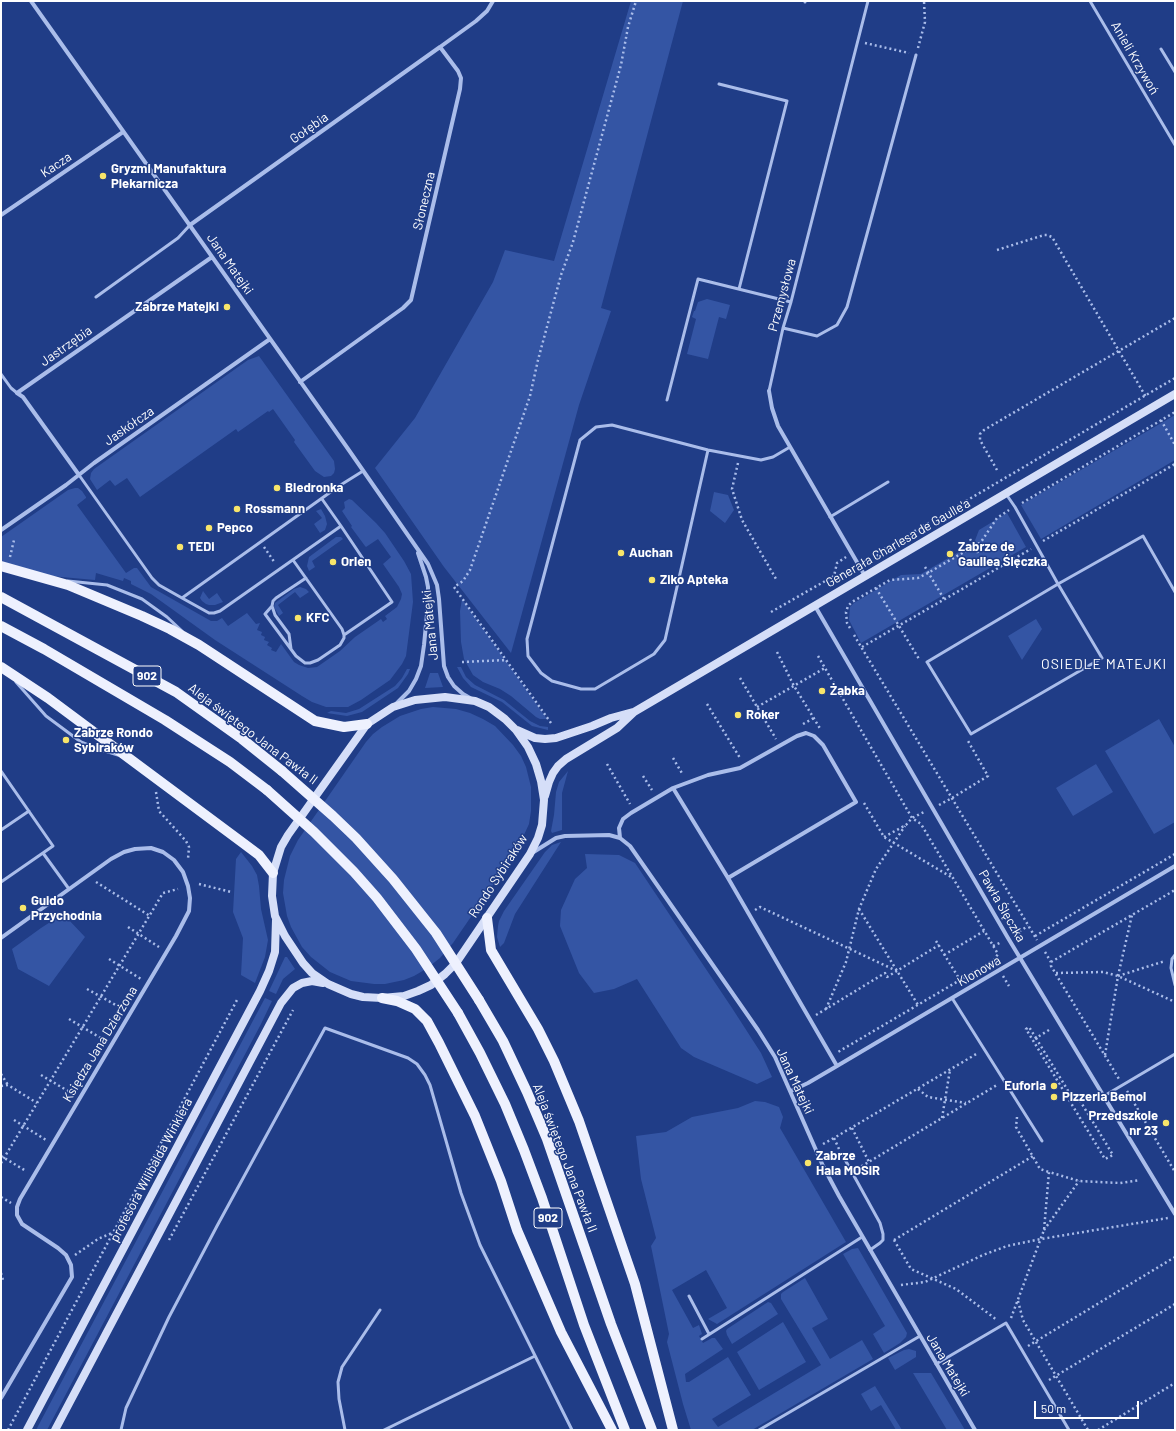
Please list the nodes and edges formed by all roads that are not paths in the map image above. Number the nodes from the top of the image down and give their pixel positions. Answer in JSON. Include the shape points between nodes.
{"nodes":[{"id":1,"x":31,"y":1,"type":"edge"},
{"id":2,"x":493,"y":1,"type":"edge"},
{"id":3,"x":868,"y":1,"type":"edge"},
{"id":4,"x":1092,"y":2,"type":"edge"},
{"id":5,"x":440,"y":47,"type":"junction"},
{"id":6,"x":1161,"y":49,"type":"dead end"},
{"id":7,"x":916,"y":55,"type":"road end"},
{"id":8,"x":1175,"y":72,"type":"edge"},
{"id":9,"x":719,"y":84,"type":"dead end"},
{"id":10,"x":123,"y":132,"type":"junction"},
{"id":11,"x":1175,"y":146,"type":"edge"},
{"id":12,"x":1,"y":215,"type":"edge"},
{"id":13,"x":190,"y":225,"type":"junction"},
{"id":14,"x":212,"y":257,"type":"junction"},
{"id":15,"x":739,"y":289,"type":"junction"},
{"id":16,"x":96,"y":297,"type":"dead end"},
{"id":17,"x":791,"y":302,"type":"junction"},
{"id":18,"x":783,"y":328,"type":"junction"},
{"id":19,"x":270,"y":339,"type":"junction"},
{"id":20,"x":1,"y":374,"type":"edge"},
{"id":21,"x":300,"y":382,"type":"junction"},
{"id":22,"x":769,"y":391,"type":"joint"},
{"id":23,"x":17,"y":393,"type":"junction"},
{"id":24,"x":1175,"y":394,"type":"edge"},
{"id":25,"x":667,"y":400,"type":"dead end"},
{"id":26,"x":790,"y":447,"type":"junction"},
{"id":27,"x":708,"y":450,"type":"junction"},
{"id":28,"x":363,"y":471,"type":"junction"},
{"id":29,"x":79,"y":475,"type":"junction"},
{"id":30,"x":888,"y":482,"type":"dead end"},
{"id":31,"x":1006,"y":494,"type":"junction"},
{"id":32,"x":322,"y":499,"type":"junction"},
{"id":33,"x":830,"y":517,"type":"junction"},
{"id":34,"x":341,"y":526,"type":"junction"},
{"id":35,"x":1,"y":530,"type":"edge"},
{"id":36,"x":412,"y":540,"type":"junction"},
{"id":37,"x":293,"y":560,"type":"junction"},
{"id":38,"x":1,"y":566,"type":"edge"},
{"id":39,"x":865,"y":577,"type":"junction"},
{"id":40,"x":306,"y":578,"type":"junction"},
{"id":41,"x":49,"y":579,"type":"junction"},
{"id":42,"x":1058,"y":584,"type":"junction"},
{"id":43,"x":1175,"y":592,"type":"edge"},
{"id":44,"x":1,"y":597,"type":"edge"},
{"id":45,"x":182,"y":598,"type":"junction"},
{"id":46,"x":272,"y":606,"type":"junction"},
{"id":47,"x":816,"y":606,"type":"junction"},
{"id":48,"x":1,"y":626,"type":"edge"},
{"id":49,"x":344,"y":635,"type":"junction"},
{"id":50,"x":199,"y":645,"type":"junction"},
{"id":51,"x":292,"y":650,"type":"junction"},
{"id":52,"x":4,"y":670,"type":"edge"},
{"id":53,"x":475,"y":701,"type":"junction"},
{"id":54,"x":393,"y":707,"type":"junction"},
{"id":55,"x":634,"y":712,"type":"junction"},
{"id":56,"x":367,"y":724,"type":"junction"},
{"id":57,"x":516,"y":730,"type":"junction"},
{"id":58,"x":131,"y":759,"type":"junction"},
{"id":59,"x":1,"y":771,"type":"edge"},
{"id":60,"x":3,"y":777,"type":"edge"},
{"id":61,"x":673,"y":788,"type":"junction"},
{"id":62,"x":544,"y":800,"type":"junction"},
{"id":63,"x":29,"y":811,"type":"junction"},
{"id":64,"x":1,"y":830,"type":"edge"},
{"id":65,"x":620,"y":838,"type":"junction"},
{"id":66,"x":43,"y":853,"type":"junction"},
{"id":67,"x":530,"y":854,"type":"junction"},
{"id":68,"x":1175,"y":866,"type":"edge"},
{"id":69,"x":273,"y":873,"type":"junction"},
{"id":70,"x":728,"y":878,"type":"junction"},
{"id":71,"x":1,"y":882,"type":"edge"},
{"id":72,"x":69,"y":889,"type":"junction"},
{"id":73,"x":275,"y":916,"type":"junction"},
{"id":74,"x":486,"y":918,"type":"junction"},
{"id":75,"x":1,"y":938,"type":"edge"},
{"id":76,"x":1175,"y":955,"type":"edge"},
{"id":77,"x":1020,"y":958,"type":"junction"},
{"id":78,"x":328,"y":984,"type":"junction"},
{"id":79,"x":1175,"y":985,"type":"edge"},
{"id":80,"x":382,"y":998,"type":"junction"},
{"id":81,"x":952,"y":998,"type":"junction"},
{"id":82,"x":1175,"y":1054,"type":"edge"},
{"id":83,"x":837,"y":1066,"type":"junction"},
{"id":84,"x":791,"y":1091,"type":"junction"},
{"id":85,"x":1104,"y":1096,"type":"junction"},
{"id":86,"x":1042,"y":1141,"type":"dead end"},
{"id":87,"x":842,"y":1156,"type":"road end"},
{"id":88,"x":1175,"y":1214,"type":"edge"},
{"id":89,"x":862,"y":1237,"type":"junction"},
{"id":90,"x":870,"y":1250,"type":"junction"},
{"id":91,"x":689,"y":1296,"type":"dead end"},
{"id":92,"x":380,"y":1310,"type":"dead end"},
{"id":93,"x":709,"y":1334,"type":"junction"},
{"id":94,"x":920,"y":1336,"type":"junction"},
{"id":95,"x":702,"y":1339,"type":"dead end"},
{"id":96,"x":535,"y":1356,"type":"junction"},
{"id":97,"x":936,"y":1364,"type":"junction"},
{"id":98,"x":1,"y":1398,"type":"edge"},
{"id":99,"x":27,"y":1430,"type":"edge"},
{"id":100,"x":55,"y":1430,"type":"edge"},
{"id":101,"x":121,"y":1430,"type":"edge"},
{"id":102,"x":345,"y":1430,"type":"edge"},
{"id":103,"x":384,"y":1430,"type":"edge"},
{"id":104,"x":572,"y":1430,"type":"edge"},
{"id":105,"x":612,"y":1430,"type":"edge"},
{"id":106,"x":625,"y":1430,"type":"edge"},
{"id":107,"x":652,"y":1430,"type":"edge"},
{"id":108,"x":672,"y":1430,"type":"edge"},
{"id":109,"x":759,"y":1430,"type":"edge"},
{"id":110,"x":975,"y":1430,"type":"edge"},
{"id":111,"x":1069,"y":1430,"type":"edge"}],
"edges":[{"from":1,"to":10,"type":"street","name":"Jana Matejki"},
{"from":2,"to":5,"type":"street","via":[[476,21]]},
{"from":3,"to":17,"type":"lane","name":"Przemysłowa"},
{"from":4,"to":11,"type":"lane","name":"Anieli Krzywoń"},
{"from":5,"to":13,"type":"street","name":"Gołębia"},
{"from":5,"to":21,"type":"street","name":"Słoneczna","via":[[458,71],[461,78],[460,89],[410,300],[403,308]]},
{"from":6,"to":8,"type":"lane"},
{"from":7,"to":18,"type":"lane","via":[[847,307],[837,325],[817,336]]},
{"from":9,"to":15,"type":"lane","via":[[787,101]]},
{"from":10,"to":12,"type":"street","name":"Kacza"},
{"from":10,"to":13,"type":"street","name":"Jana Matejki"},
{"from":13,"to":14,"type":"street","name":"Jana Matejki"},
{"from":13,"to":16,"type":"lane","via":[[178,238]]},
{"from":14,"to":19,"type":"street","name":"Jana Matejki"},
{"from":14,"to":23,"type":"street","name":"Jastrzębia"},
{"from":15,"to":17,"type":"lane"},
{"from":15,"to":25,"type":"lane","via":[[698,278]]},
{"from":17,"to":18,"type":"lane","name":"Przemysłowa"},
{"from":18,"to":22,"type":"lane","name":"Przemysłowa"},
{"from":19,"to":21,"type":"street","name":"Jana Matejki"},
{"from":19,"to":29,"type":"street","name":"Jaskółcza"},
{"from":20,"to":23,"type":"lane"},
{"from":21,"to":28,"type":"street","name":"Jana Matejki"},
{"from":22,"to":26,"type":"street","name":"Przemysłowa","via":[[778,426]]},
{"from":23,"to":29,"type":"street","via":[[23,397]]},
{"from":24,"to":31,"type":"main road","name":"Generała Charlesa de Gaulle'a"},
{"from":26,"to":27,"type":"lane","via":[[773,457],[761,460]]},
{"from":26,"to":33,"type":"street","name":"Przemysłowa"},
{"from":27,"to":27,"type":"lane","via":[[612,425],[596,427],[580,440],[527,639],[528,656],[541,673],[552,681],[581,689],[595,689],[654,654],[665,640]]},
{"from":28,"to":32,"type":"lane"},
{"from":28,"to":36,"type":"street","name":"Jana Matejki"},
{"from":29,"to":35,"type":"street","name":"Jaskółcza"},
{"from":29,"to":45,"type":"lane","via":[[152,578]]},
{"from":30,"to":33,"type":"lane"},
{"from":31,"to":39,"type":"main road","name":"Generała Charlesa de Gaulle'a"},
{"from":31,"to":42,"type":"lane"},
{"from":32,"to":34,"type":"lane"},
{"from":32,"to":45,"type":"lane"},
{"from":33,"to":39,"type":"street","name":"Przemysłowa"},
{"from":34,"to":37,"type":"lane"},
{"from":34,"to":49,"type":"lane","via":[[392,602]]},
{"from":36,"to":53,"type":"street","name":"Jana Matejki","via":[[428,564],[436,584],[442,653],[448,677],[463,694]]},
{"from":36,"to":54,"type":"street","name":"Jana Matejki","via":[[423,565],[428,587],[424,645],[416,679]]},
{"from":37,"to":40,"type":"lane"},
{"from":37,"to":45,"type":"lane","via":[[220,611],[208,613]]},
{"from":38,"to":41,"type":"main road"},
{"from":39,"to":47,"type":"main road","name":"Generała Charlesa de Gaulle'a"},
{"from":40,"to":46,"type":"lane","via":[[276,598]]},
{"from":40,"to":49,"type":"lane"},
{"from":41,"to":50,"type":"main road","via":[[142,616]]},
{"from":41,"to":50,"type":"lane","via":[[107,585],[142,599]]},
{"from":42,"to":42,"type":"lane","via":[[1102,658],[971,734],[927,662]]},
{"from":42,"to":43,"type":"lane","via":[[1143,536]]},
{"from":44,"to":107,"type":"main road","name":"Aleja świętego Jana Pawła II","number":"902","bridge":true,"via":[[176,692],[242,739],[282,771],[356,838],[436,933],[503,1041],[527,1092],[547,1140],[611,1324]]},
{"from":46,"to":51,"type":"lane","via":[[275,615],[289,634]]},
{"from":46,"to":51,"type":"lane","via":[[265,614]]},
{"from":47,"to":55,"type":"main road","name":"Generała Charlesa de Gaulle'a"},
{"from":47,"to":77,"type":"street","name":"Pawła Ślęczka"},
{"from":48,"to":106,"type":"main road","number":"902","bridge":true,"via":[[165,720],[230,762],[267,790],[314,832],[377,898],[416,949],[458,1013],[505,1104],[542,1198],[584,1325]]},
{"from":49,"to":51,"type":"lane","via":[[340,645],[310,663],[300,660]]},
{"from":50,"to":56,"type":"main road","via":[[315,721],[344,727]]},
{"from":52,"to":58,"type":"main road","via":[[48,698]]},
{"from":52,"to":58,"type":"lane","via":[[46,716],[81,742],[98,750]]},
{"from":53,"to":54,"type":"main road","name":"Rondo Sybiraków","via":[[429,698]]},
{"from":53,"to":57,"type":"main road","name":"Rondo Sybiraków","via":[[490,707]]},
{"from":54,"to":56,"type":"main road","name":"Rondo Sybiraków"},
{"from":55,"to":57,"type":"main road","name":"Generała Charlesa de Gaulle'a","via":[[556,738],[535,738]]},
{"from":55,"to":62,"type":"main road","name":"Generała Charlesa de Gaulle'a","via":[[617,728],[558,766],[549,782]]},
{"from":56,"to":69,"type":"main road","name":"Rondo Sybiraków","via":[[288,835],[281,847]]},
{"from":57,"to":62,"type":"main road","name":"Rondo Sybiraków","via":[[536,764]]},
{"from":58,"to":69,"type":"main road","via":[[259,855]]},
{"from":59,"to":60,"type":"lane"},
{"from":60,"to":63,"type":"lane"},
{"from":61,"to":65,"type":"street","via":[[624,819],[619,828]]},
{"from":61,"to":70,"type":"street"},
{"from":61,"to":70,"type":"street","via":[[708,775],[740,768],[806,733],[814,736],[823,745],[856,802]]},
{"from":62,"to":67,"type":"main road","name":"Rondo Sybiraków","via":[[542,825]]},
{"from":63,"to":64,"type":"lane"},
{"from":63,"to":66,"type":"lane","via":[[54,846]]},
{"from":65,"to":67,"type":"street","via":[[609,835],[565,836],[556,838]]},
{"from":65,"to":84,"type":"street","name":"Jana Matejki","via":[[633,850],[758,1030],[775,1057]]},
{"from":66,"to":71,"type":"lane"},
{"from":66,"to":72,"type":"lane"},
{"from":67,"to":74,"type":"main road","name":"Rondo Sybiraków"},
{"from":68,"to":77,"type":"street","name":"Klonowa"},
{"from":69,"to":73,"type":"main road","name":"Rondo Sybiraków","via":[[272,896]]},
{"from":70,"to":83,"type":"street"},
{"from":72,"to":75,"type":"street","name":"Księdza Jana Dzierżona"},
{"from":72,"to":98,"type":"street","name":"Księdza Jana Dzierżona","via":[[124,852],[151,848],[163,852],[174,860],[183,872],[190,898],[189,910],[20,1199],[17,1215],[22,1224],[66,1255],[71,1265],[72,1277]]},
{"from":73,"to":78,"type":"main road","name":"Rondo Sybiraków","via":[[303,963]]},
{"from":73,"to":99,"type":"main road","name":"profesora Wilibalda Winklera","via":[[276,952],[260,991]]},
{"from":74,"to":80,"type":"main road","name":"Rondo Sybiraków","via":[[456,963],[432,984],[404,996]]},
{"from":74,"to":108,"type":"main road","via":[[491,950],[538,1029],[579,1120],[635,1284]]},
{"from":76,"to":79,"type":"lane","via":[[1171,968]]},
{"from":77,"to":81,"type":"street","name":"Klonowa"},
{"from":77,"to":85,"type":"street","name":"Pawła Ślęczka"},
{"from":78,"to":80,"type":"main road","name":"Rondo Sybiraków","via":[[351,994]]},
{"from":78,"to":100,"type":"main road","via":[[312,981],[302,983],[293,988],[282,1003]]},
{"from":80,"to":105,"type":"main road","via":[[415,1009],[427,1021],[439,1042],[475,1116],[520,1237],[561,1332]]},
{"from":81,"to":83,"type":"street","name":"Klonowa"},
{"from":81,"to":86,"type":"lane"},
{"from":82,"to":85,"type":"lane"},
{"from":83,"to":84,"type":"street","name":"Klonowa"},
{"from":84,"to":89,"type":"street","name":"Jana Matejki","via":[[823,1166]]},
{"from":85,"to":88,"type":"street","name":"Pawła Ślęczka"},
{"from":87,"to":90,"type":"lane","via":[[880,1223],[883,1240]]},
{"from":89,"to":90,"type":"street","name":"Jana Matejki"},
{"from":89,"to":93,"type":"lane"},
{"from":90,"to":94,"type":"street","name":"Jana Matejki"},
{"from":91,"to":93,"type":"lane"},
{"from":92,"to":102,"type":"lane","via":[[342,1366],[338,1382]]},
{"from":93,"to":95,"type":"lane"},
{"from":94,"to":97,"type":"street","name":"Jana Matejki"},
{"from":94,"to":109,"type":"lane"},
{"from":96,"to":101,"type":"lane","via":[[480,1245],[461,1193],[425,1074],[408,1058],[325,1028],[169,1317],[126,1408]]},
{"from":96,"to":103,"type":"lane"},
{"from":96,"to":104,"type":"lane"},
{"from":97,"to":110,"type":"street","name":"Jana Matejki"},
{"from":97,"to":111,"type":"lane","via":[[1006,1323]]}]}
